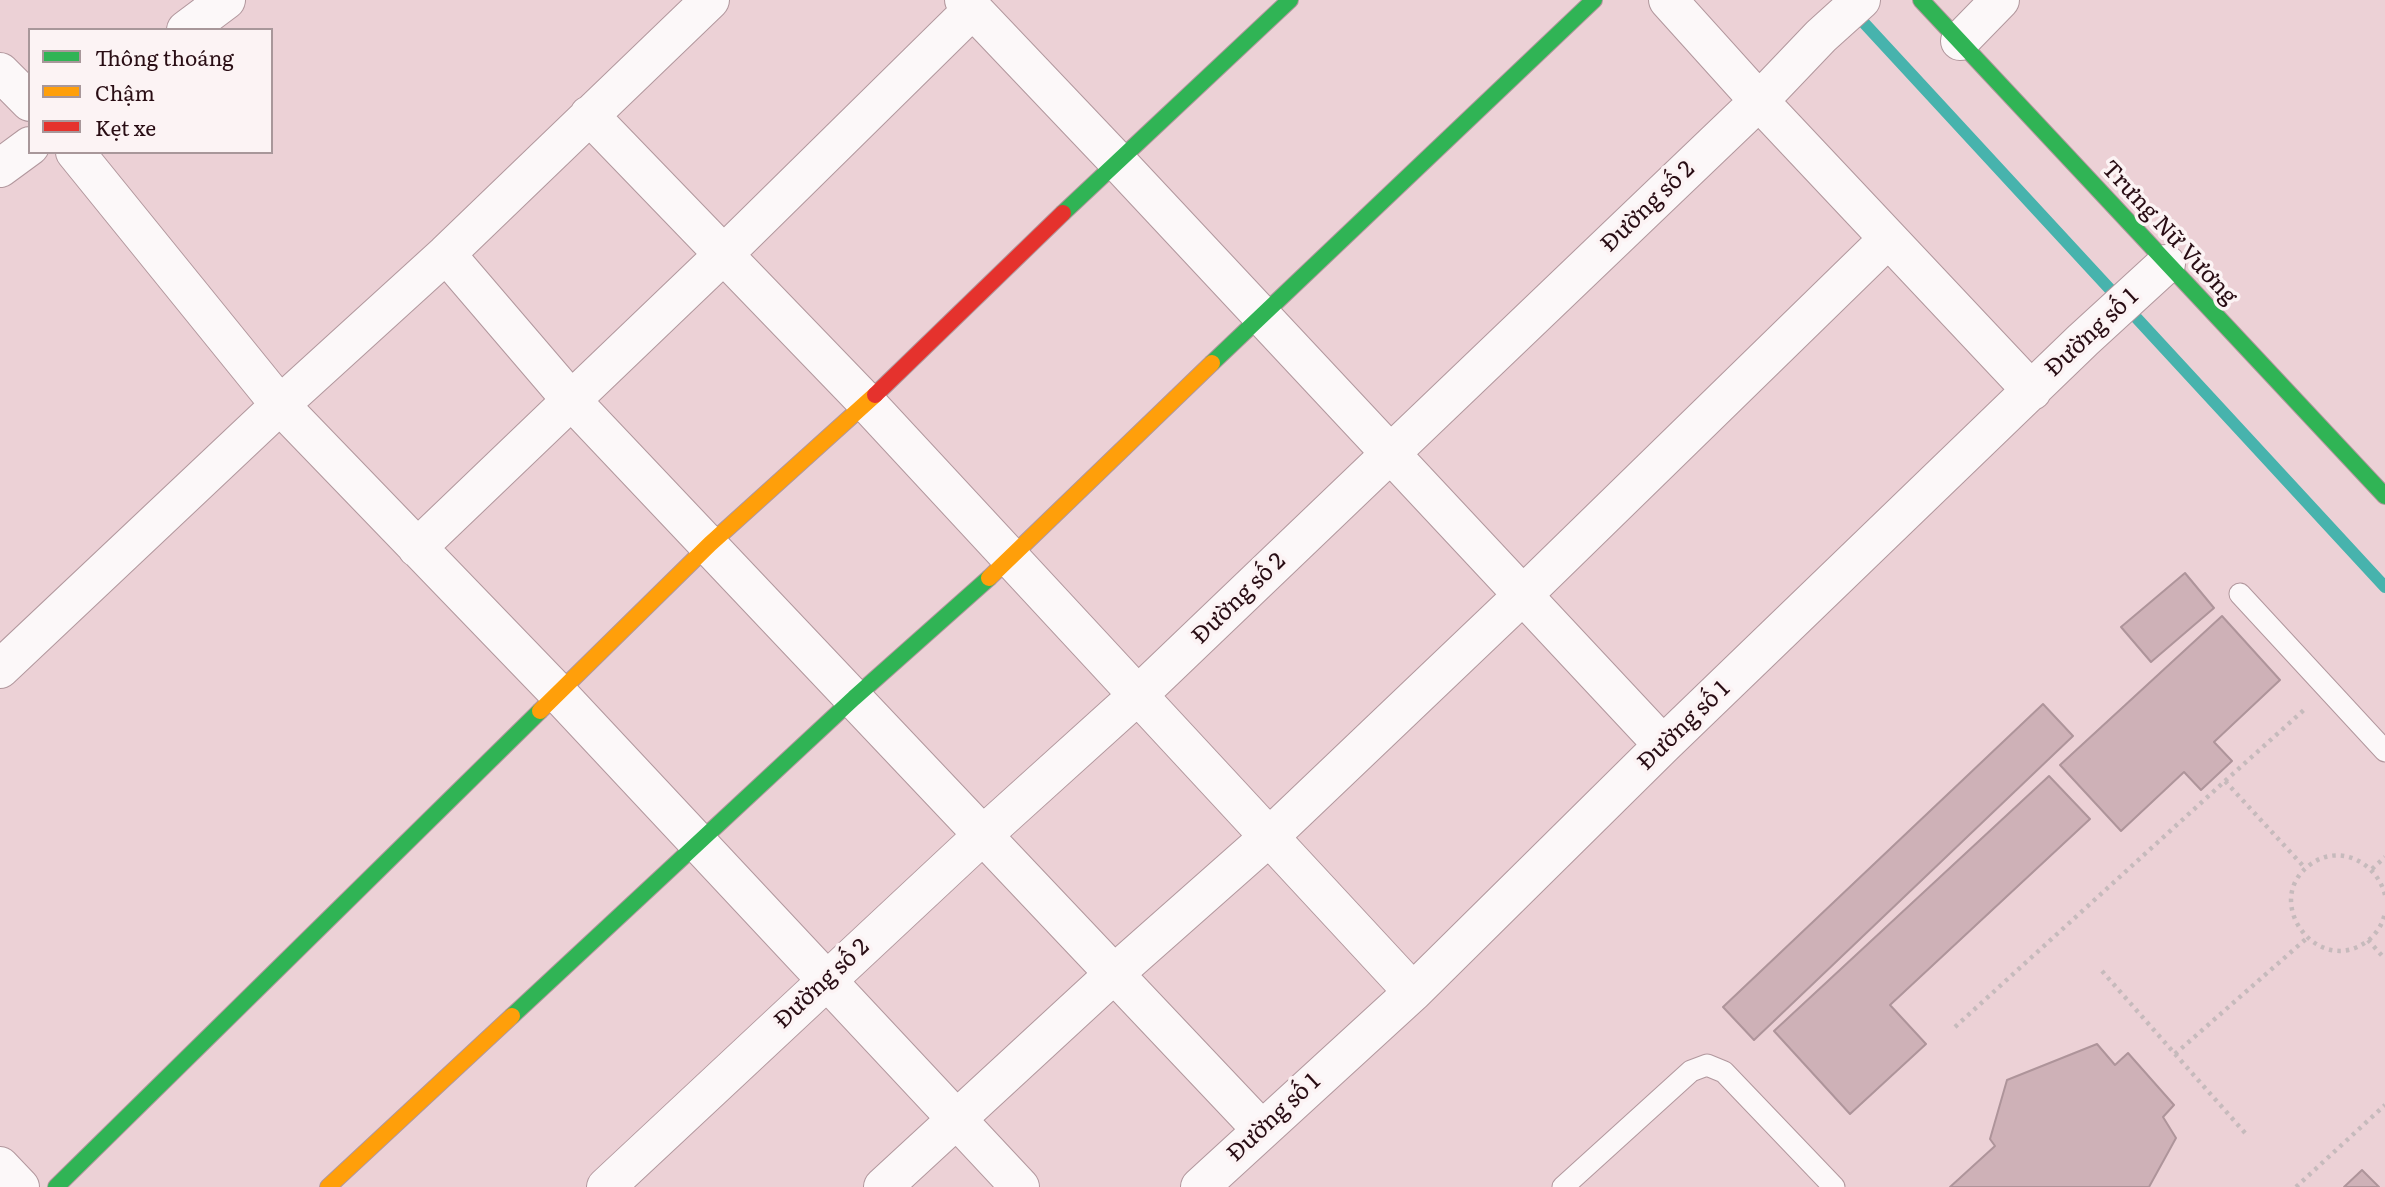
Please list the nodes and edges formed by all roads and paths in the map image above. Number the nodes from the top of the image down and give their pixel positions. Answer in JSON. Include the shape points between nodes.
{"nodes":[{"id":1,"x":226,"y":0,"type":"edge"},
{"id":2,"x":710,"y":0,"type":"edge"},
{"id":3,"x":1290,"y":0,"type":"edge"},
{"id":4,"x":1594,"y":0,"type":"edge"},
{"id":5,"x":1668,"y":0,"type":"edge"},
{"id":6,"x":1861,"y":0,"type":"edge"},
{"id":7,"x":1921,"y":0,"type":"edge"},
{"id":8,"x":2000,"y":0,"type":"edge"},
{"id":9,"x":969,"y":5,"type":"edge"},
{"id":10,"x":189,"y":28,"type":"edge"},
{"id":11,"x":1960,"y":41,"type":"junction"},
{"id":12,"x":0,"y":72,"type":"edge"},
{"id":13,"x":28,"y":100,"type":"edge"},
{"id":14,"x":1759,"y":101,"type":"junction"},
{"id":15,"x":589,"y":115,"type":"junction"},
{"id":16,"x":28,"y":147,"type":"edge"},
{"id":17,"x":77,"y":154,"type":"edge"},
{"id":18,"x":1117,"y":160,"type":"junction"},
{"id":19,"x":0,"y":168,"type":"edge"},
{"id":20,"x":1888,"y":239,"type":"junction"},
{"id":21,"x":446,"y":254,"type":"junction"},
{"id":22,"x":723,"y":255,"type":"junction"},
{"id":23,"x":2154,"y":275,"type":"junction"},
{"id":24,"x":1261,"y":315,"type":"junction"},
{"id":25,"x":2032,"y":391,"type":"junction"},
{"id":26,"x":571,"y":400,"type":"junction"},
{"id":27,"x":867,"y":403,"type":"junction"},
{"id":28,"x":280,"y":405,"type":"junction"},
{"id":29,"x":1390,"y":454,"type":"junction"},
{"id":30,"x":2381,"y":484,"type":"edge"},
{"id":31,"x":709,"y":544,"type":"junction"},
{"id":32,"x":417,"y":548,"type":"junction"},
{"id":33,"x":1011,"y":559,"type":"junction"},
{"id":34,"x":2239,"y":594,"type":"dead end"},
{"id":35,"x":1524,"y":595,"type":"junction"},
{"id":36,"x":0,"y":670,"type":"edge"},
{"id":37,"x":2327,"y":689,"type":"junction"},
{"id":38,"x":557,"y":692,"type":"junction"},
{"id":39,"x":1138,"y":695,"type":"junction"},
{"id":40,"x":853,"y":698,"type":"junction"},
{"id":41,"x":1663,"y":745,"type":"junction"},
{"id":42,"x":2385,"y":751,"type":"edge"},
{"id":43,"x":2225,"y":781,"type":"junction"},
{"id":44,"x":983,"y":835,"type":"junction"},
{"id":45,"x":1269,"y":837,"type":"junction"},
{"id":46,"x":697,"y":842,"type":"junction"},
{"id":47,"x":2385,"y":857,"type":"edge"},
{"id":48,"x":2305,"y":868,"type":"junction"},
{"id":49,"x":2372,"y":869,"type":"junction"},
{"id":50,"x":2385,"y":895,"type":"edge"},
{"id":51,"x":2385,"y":911,"type":"edge"},
{"id":52,"x":2307,"y":938,"type":"junction"},
{"id":53,"x":2368,"y":940,"type":"junction"},
{"id":54,"x":2385,"y":958,"type":"edge"},
{"id":55,"x":2102,"y":971,"type":"dead end"},
{"id":56,"x":1114,"y":974,"type":"junction"},
{"id":57,"x":827,"y":979,"type":"junction"},
{"id":58,"x":1413,"y":992,"type":"junction"},
{"id":59,"x":1955,"y":1027,"type":"dead end"},
{"id":60,"x":2175,"y":1054,"type":"junction"},
{"id":61,"x":2385,"y":1105,"type":"edge"},
{"id":62,"x":957,"y":1119,"type":"junction"},
{"id":63,"x":1261,"y":1129,"type":"junction"},
{"id":64,"x":2246,"y":1134,"type":"dead end"},
{"id":65,"x":0,"y":1166,"type":"edge"},
{"id":66,"x":20,"y":1187,"type":"edge"},
{"id":67,"x":56,"y":1187,"type":"edge"},
{"id":68,"x":328,"y":1187,"type":"edge"},
{"id":69,"x":606,"y":1187,"type":"edge"},
{"id":70,"x":883,"y":1187,"type":"edge"},
{"id":71,"x":1020,"y":1187,"type":"edge"},
{"id":72,"x":1200,"y":1187,"type":"edge"},
{"id":73,"x":1563,"y":1187,"type":"edge"},
{"id":74,"x":1834,"y":1187,"type":"edge"},
{"id":75,"x":2296,"y":1187,"type":"edge"}],
"edges":[{"from":1,"to":10,"type":"street"},
{"from":2,"to":15,"type":"street"},
{"from":3,"to":18,"type":"street"},
{"from":4,"to":24,"type":"street"},
{"from":5,"to":14,"type":"street"},
{"from":6,"to":14,"type":"street","name":"Đường số 2"},
{"from":7,"to":11,"type":"street","name":"Trưng Nữ Vương"},
{"from":8,"to":11,"type":"street"},
{"from":9,"to":18,"type":"street"},
{"from":9,"to":22,"type":"street"},
{"from":11,"to":23,"type":"street","name":"Trưng Nữ Vương"},
{"from":12,"to":13,"type":"street"},
{"from":14,"to":20,"type":"street"},
{"from":14,"to":29,"type":"street","name":"Đường số 2"},
{"from":15,"to":21,"type":"street"},
{"from":15,"to":22,"type":"street"},
{"from":16,"to":19,"type":"street"},
{"from":17,"to":28,"type":"street"},
{"from":18,"to":24,"type":"street"},
{"from":18,"to":27,"type":"street"},
{"from":20,"to":25,"type":"street"},
{"from":20,"to":35,"type":"street"},
{"from":21,"to":26,"type":"street"},
{"from":21,"to":28,"type":"street"},
{"from":22,"to":26,"type":"street"},
{"from":22,"to":27,"type":"street"},
{"from":23,"to":25,"type":"street","name":"Đường số 1"},
{"from":23,"to":30,"type":"street","name":"Trưng Nữ Vương"},
{"from":24,"to":29,"type":"street"},
{"from":24,"to":33,"type":"street"},
{"from":25,"to":41,"type":"street","name":"Đường số 1"},
{"from":26,"to":31,"type":"street"},
{"from":26,"to":32,"type":"street"},
{"from":27,"to":31,"type":"street"},
{"from":27,"to":33,"type":"street"},
{"from":28,"to":32,"type":"street"},
{"from":28,"to":36,"type":"street"},
{"from":29,"to":35,"type":"street"},
{"from":29,"to":39,"type":"street","name":"Đường số 2"},
{"from":31,"to":38,"type":"street"},
{"from":31,"to":40,"type":"street"},
{"from":32,"to":38,"type":"street"},
{"from":33,"to":39,"type":"street"},
{"from":33,"to":40,"type":"street"},
{"from":34,"to":37,"type":"lane"},
{"from":35,"to":41,"type":"street"},
{"from":35,"to":45,"type":"street"},
{"from":37,"to":42,"type":"lane"},
{"from":37,"to":43,"type":"path"},
{"from":38,"to":46,"type":"street"},
{"from":38,"to":67,"type":"street"},
{"from":39,"to":44,"type":"street","name":"Đường số 2"},
{"from":39,"to":45,"type":"street"},
{"from":40,"to":44,"type":"street"},
{"from":40,"to":46,"type":"street"},
{"from":41,"to":58,"type":"street","name":"Đường số 1"},
{"from":43,"to":48,"type":"path"},
{"from":43,"to":59,"type":"path"},
{"from":44,"to":56,"type":"street"},
{"from":44,"to":57,"type":"street","name":"Đường số 2"},
{"from":45,"to":56,"type":"street"},
{"from":45,"to":58,"type":"street"},
{"from":46,"to":57,"type":"street"},
{"from":46,"to":68,"type":"street"},
{"from":47,"to":49,"type":"path"},
{"from":48,"to":49,"type":"path","via":[[2334,855]]},
{"from":48,"to":52,"type":"path","via":[[2290,895],[2291,909]]},
{"from":49,"to":50,"type":"path"},
{"from":51,"to":53,"type":"path","via":[[2379,929]]},
{"from":52,"to":53,"type":"path","via":[[2338,952],[2353,950]]},
{"from":52,"to":60,"type":"path"},
{"from":53,"to":54,"type":"path"},
{"from":55,"to":60,"type":"path"},
{"from":56,"to":62,"type":"street"},
{"from":56,"to":63,"type":"street"},
{"from":57,"to":62,"type":"street"},
{"from":57,"to":69,"type":"street","name":"Đường số 2"},
{"from":58,"to":63,"type":"street","name":"Đường số 1"},
{"from":60,"to":64,"type":"path"},
{"from":61,"to":75,"type":"path"},
{"from":62,"to":70,"type":"street"},
{"from":62,"to":71,"type":"street"},
{"from":63,"to":72,"type":"street","name":"Đường số 1"},
{"from":65,"to":66,"type":"street"},
{"from":73,"to":74,"type":"lane","via":[[1691,1070],[1707,1065],[1724,1072]]}]}
